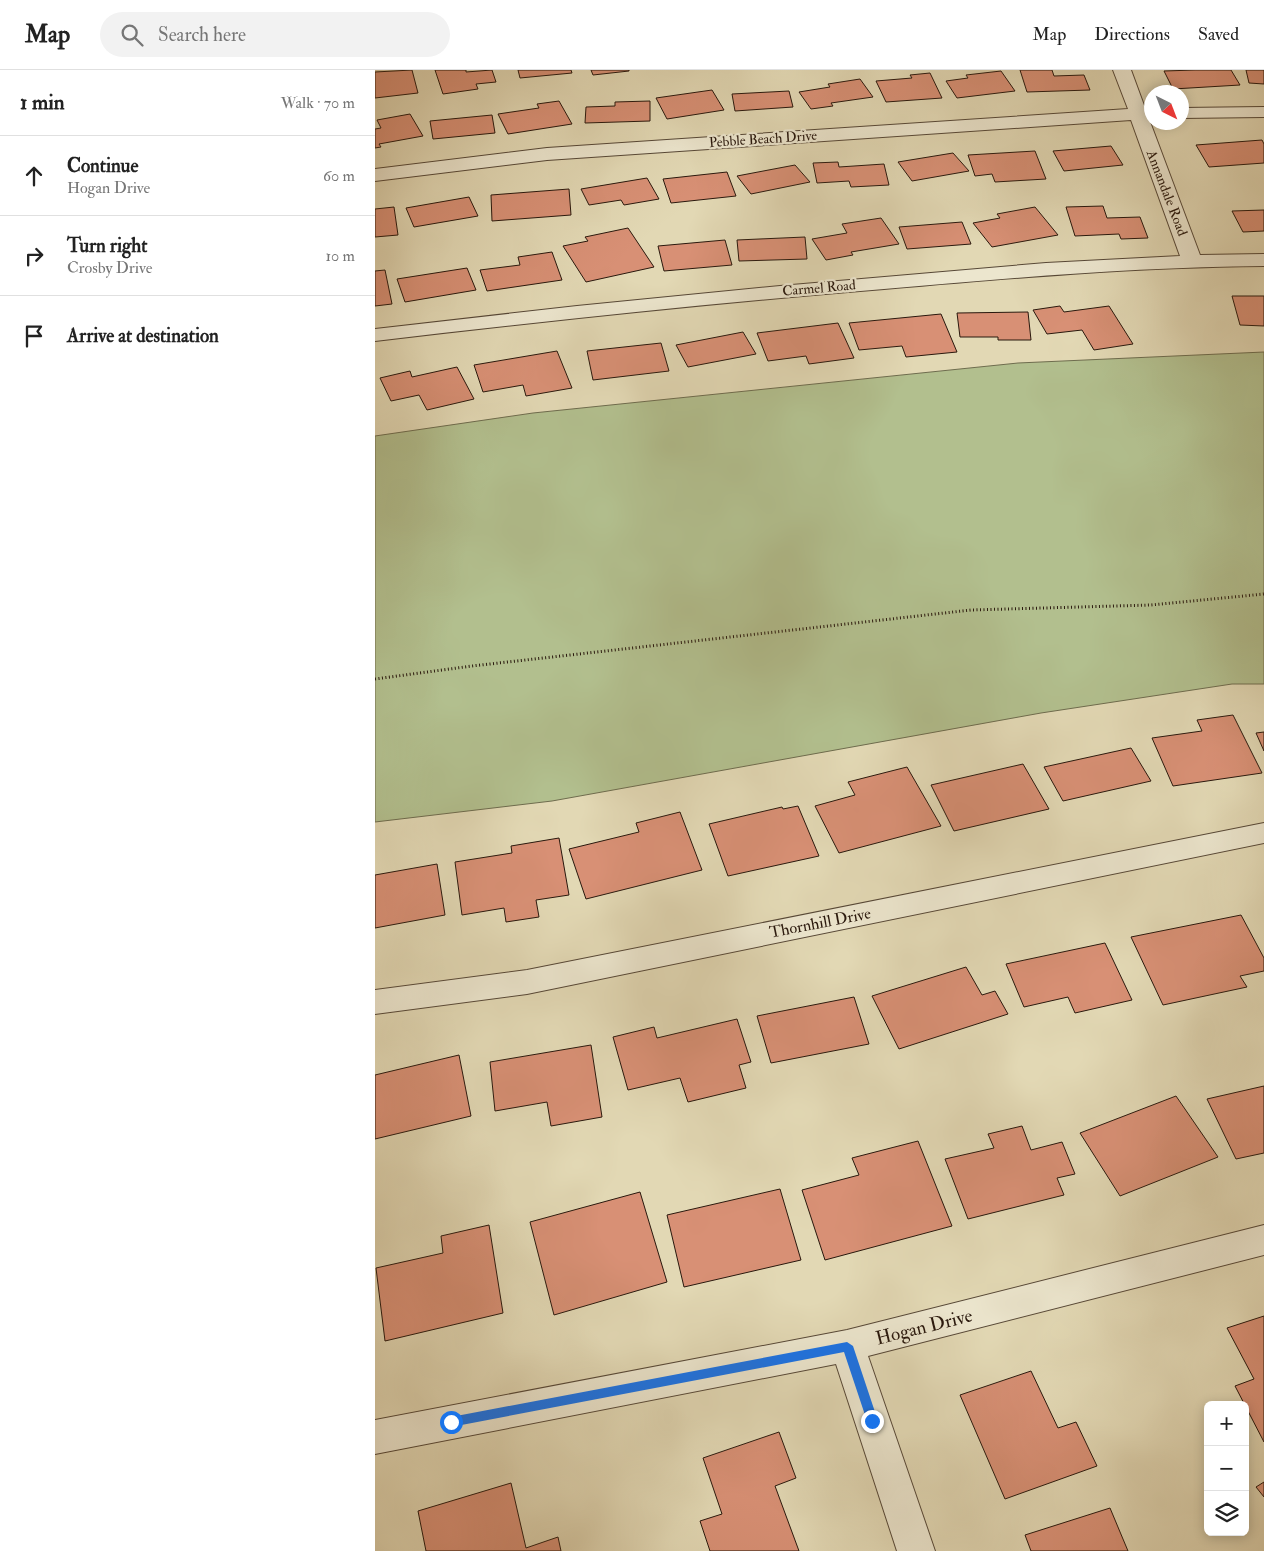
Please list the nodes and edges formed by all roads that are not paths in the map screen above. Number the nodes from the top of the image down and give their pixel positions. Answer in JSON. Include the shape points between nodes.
{"nodes":[{"id":1,"x":1122,"y":70,"type":"edge"},
{"id":2,"x":1264,"y":112,"type":"edge"},
{"id":3,"x":1144,"y":113,"type":"edge"},
{"id":4,"x":1189,"y":113,"type":"edge"},
{"id":5,"x":1150,"y":130,"type":"edge"},
{"id":6,"x":375,"y":175,"type":"edge"},
{"id":7,"x":1192,"y":260,"type":"junction"},
{"id":8,"x":1264,"y":260,"type":"edge"},
{"id":9,"x":375,"y":335,"type":"edge"},
{"id":10,"x":1264,"y":833,"type":"edge"},
{"id":11,"x":375,"y":1002,"type":"edge"},
{"id":12,"x":1264,"y":1240,"type":"edge"},
{"id":13,"x":847,"y":1346,"type":"junction"},
{"id":14,"x":375,"y":1437,"type":"edge"},
{"id":15,"x":916,"y":1551,"type":"edge"}],
"edges":[{"from":1,"to":3,"type":"street","name":"Annandale Road"},
{"from":2,"to":4,"type":"street"},
{"from":3,"to":6,"type":"street","name":"Pebble Beach Drive","via":[[547,154]]},
{"from":5,"to":7,"type":"street","name":"Annandale Road"},
{"from":7,"to":8,"type":"street","name":"Carmel Road"},
{"from":7,"to":9,"type":"street","name":"Carmel Road","via":[[755,293]]},
{"from":10,"to":11,"type":"street","name":"Thornhill Drive","via":[[527,982]]},
{"from":12,"to":13,"type":"street","name":"Hogan Drive"},
{"from":13,"to":14,"type":"street","name":"Hogan Drive"},
{"from":13,"to":15,"type":"street"}]}
